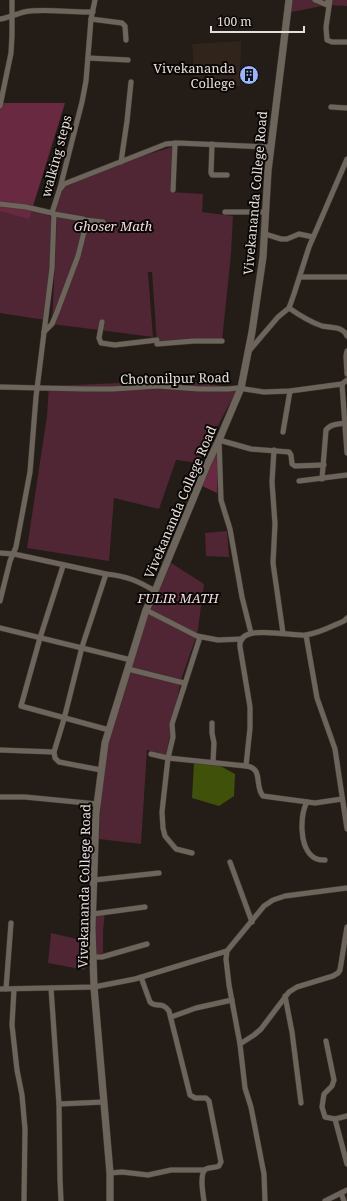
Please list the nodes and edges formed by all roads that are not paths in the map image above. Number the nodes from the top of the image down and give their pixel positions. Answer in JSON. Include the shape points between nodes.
{"nodes":[{"id":1,"x":12,"y":0,"type":"edge"},
{"id":2,"x":95,"y":0,"type":"edge"},
{"id":3,"x":288,"y":0,"type":"edge"},
{"id":4,"x":315,"y":0,"type":"edge"},
{"id":5,"x":329,"y":0,"type":"edge"},
{"id":6,"x":93,"y":12,"type":"junction"},
{"id":7,"x":12,"y":16,"type":"junction"},
{"id":8,"x":0,"y":18,"type":"edge"},
{"id":9,"x":91,"y":19,"type":"junction"},
{"id":10,"x":126,"y":40,"type":"dead end"},
{"id":11,"x":347,"y":42,"type":"edge"},
{"id":12,"x":88,"y":58,"type":"junction"},
{"id":13,"x":128,"y":60,"type":"dead end"},
{"id":14,"x":131,"y":82,"type":"dead end"},
{"id":15,"x":0,"y":106,"type":"edge"},
{"id":16,"x":331,"y":107,"type":"dead end"},
{"id":17,"x":347,"y":108,"type":"edge"},
{"id":18,"x":175,"y":143,"type":"junction"},
{"id":19,"x":212,"y":144,"type":"junction"},
{"id":20,"x":270,"y":147,"type":"junction"},
{"id":21,"x":347,"y":159,"type":"edge"},
{"id":22,"x":121,"y":162,"type":"junction"},
{"id":23,"x":227,"y":175,"type":"dead end"},
{"id":24,"x":60,"y":188,"type":"junction"},
{"id":25,"x":173,"y":190,"type":"dead end"},
{"id":26,"x":0,"y":204,"type":"edge"},
{"id":27,"x":225,"y":212,"type":"dead end"},
{"id":28,"x":265,"y":212,"type":"junction"},
{"id":29,"x":53,"y":214,"type":"junction"},
{"id":30,"x":86,"y":220,"type":"junction"},
{"id":31,"x":103,"y":222,"type":"dead end"},
{"id":32,"x":265,"y":234,"type":"junction"},
{"id":33,"x":313,"y":237,"type":"junction"},
{"id":34,"x":300,"y":277,"type":"junction"},
{"id":35,"x":347,"y":277,"type":"edge"},
{"id":36,"x":289,"y":308,"type":"junction"},
{"id":37,"x":102,"y":322,"type":"dead end"},
{"id":38,"x":44,"y":332,"type":"junction"},
{"id":39,"x":347,"y":336,"type":"edge"},
{"id":40,"x":222,"y":341,"type":"dead end"},
{"id":41,"x":347,"y":351,"type":"edge"},
{"id":42,"x":248,"y":354,"type":"junction"},
{"id":43,"x":347,"y":374,"type":"edge"},
{"id":44,"x":347,"y":380,"type":"edge"},
{"id":45,"x":342,"y":384,"type":"junction"},
{"id":46,"x":0,"y":387,"type":"edge"},
{"id":47,"x":37,"y":388,"type":"junction"},
{"id":48,"x":242,"y":388,"type":"junction"},
{"id":49,"x":290,"y":391,"type":"junction"},
{"id":50,"x":345,"y":423,"type":"junction"},
{"id":51,"x":283,"y":432,"type":"dead end"},
{"id":52,"x":219,"y":440,"type":"junction"},
{"id":53,"x":274,"y":450,"type":"junction"},
{"id":54,"x":347,"y":453,"type":"edge"},
{"id":55,"x":324,"y":465,"type":"junction"},
{"id":56,"x":347,"y":475,"type":"edge"},
{"id":57,"x":322,"y":479,"type":"junction"},
{"id":58,"x":299,"y":481,"type":"dead end"},
{"id":59,"x":0,"y":553,"type":"edge"},
{"id":60,"x":14,"y":554,"type":"junction"},
{"id":61,"x":63,"y":566,"type":"junction"},
{"id":62,"x":106,"y":574,"type":"junction"},
{"id":63,"x":2,"y":583,"type":"edge"},
{"id":64,"x":155,"y":591,"type":"junction"},
{"id":65,"x":0,"y":601,"type":"edge"},
{"id":66,"x":146,"y":610,"type":"junction"},
{"id":67,"x":347,"y":618,"type":"edge"},
{"id":68,"x":0,"y":628,"type":"edge"},
{"id":69,"x":283,"y":633,"type":"junction"},
{"id":70,"x":251,"y":634,"type":"junction"},
{"id":71,"x":306,"y":635,"type":"junction"},
{"id":72,"x":200,"y":637,"type":"junction"},
{"id":73,"x":40,"y":638,"type":"junction"},
{"id":74,"x":242,"y":639,"type":"junction"},
{"id":75,"x":82,"y":647,"type":"junction"},
{"id":76,"x":131,"y":660,"type":"junction"},
{"id":77,"x":128,"y":669,"type":"junction"},
{"id":78,"x":184,"y":683,"type":"junction"},
{"id":79,"x":64,"y":719,"type":"junction"},
{"id":80,"x":212,"y":723,"type":"dead end"},
{"id":81,"x":109,"y":730,"type":"junction"},
{"id":82,"x":0,"y":750,"type":"edge"},
{"id":83,"x":54,"y":752,"type":"junction"},
{"id":84,"x":151,"y":754,"type":"dead end"},
{"id":85,"x":168,"y":758,"type":"junction"},
{"id":86,"x":214,"y":762,"type":"junction"},
{"id":87,"x":246,"y":766,"type":"junction"},
{"id":88,"x":101,"y":770,"type":"junction"},
{"id":89,"x":0,"y":797,"type":"edge"},
{"id":90,"x":342,"y":799,"type":"junction"},
{"id":91,"x":307,"y":802,"type":"junction"},
{"id":92,"x":97,"y":804,"type":"junction"},
{"id":93,"x":347,"y":829,"type":"edge"},
{"id":94,"x":192,"y":853,"type":"dead end"},
{"id":95,"x":325,"y":860,"type":"dead end"},
{"id":96,"x":230,"y":862,"type":"dead end"},
{"id":97,"x":158,"y":874,"type":"dead end"},
{"id":98,"x":94,"y":880,"type":"junction"},
{"id":99,"x":347,"y":888,"type":"edge"},
{"id":100,"x":145,"y":907,"type":"dead end"},
{"id":101,"x":93,"y":914,"type":"junction"},
{"id":102,"x":252,"y":922,"type":"junction"},
{"id":103,"x":11,"y":923,"type":"dead end"},
{"id":104,"x":347,"y":927,"type":"edge"},
{"id":105,"x":147,"y":944,"type":"dead end"},
{"id":106,"x":227,"y":951,"type":"junction"},
{"id":107,"x":94,"y":957,"type":"junction"},
{"id":108,"x":141,"y":977,"type":"junction"},
{"id":109,"x":94,"y":987,"type":"junction"},
{"id":110,"x":51,"y":988,"type":"junction"},
{"id":111,"x":0,"y":989,"type":"edge"},
{"id":112,"x":6,"y":989,"type":"junction"},
{"id":113,"x":14,"y":989,"type":"junction"},
{"id":114,"x":285,"y":996,"type":"junction"},
{"id":115,"x":232,"y":1000,"type":"junction"},
{"id":116,"x":171,"y":1017,"type":"junction"},
{"id":117,"x":326,"y":1040,"type":"dead end"},
{"id":118,"x":240,"y":1044,"type":"junction"},
{"id":119,"x":104,"y":1102,"type":"junction"},
{"id":120,"x":301,"y":1103,"type":"dead end"},
{"id":121,"x":59,"y":1104,"type":"junction"},
{"id":122,"x":347,"y":1116,"type":"edge"},
{"id":123,"x":335,"y":1119,"type":"junction"},
{"id":124,"x":347,"y":1164,"type":"edge"},
{"id":125,"x":204,"y":1170,"type":"junction"},
{"id":126,"x":110,"y":1173,"type":"junction"},
{"id":127,"x":347,"y":1190,"type":"edge"},
{"id":128,"x":341,"y":1193,"type":"junction"},
{"id":129,"x":24,"y":1201,"type":"edge"},
{"id":130,"x":61,"y":1201,"type":"edge"},
{"id":131,"x":110,"y":1201,"type":"edge"},
{"id":132,"x":204,"y":1201,"type":"edge"},
{"id":133,"x":265,"y":1201,"type":"edge"},
{"id":134,"x":325,"y":1201,"type":"edge"},
{"id":135,"x":344,"y":1201,"type":"edge"}],
"edges":[{"from":1,"to":7,"type":"street"},
{"from":2,"to":6,"type":"street","name":"walking steps"},
{"from":3,"to":20,"type":"street","name":"Vivekananda College Road"},
{"from":4,"to":5,"type":"street","via":[[327,5]]},
{"from":5,"to":11,"type":"street","via":[[327,40]]},
{"from":6,"to":7,"type":"street","via":[[24,12]]},
{"from":6,"to":9,"type":"street","name":"walking steps"},
{"from":7,"to":8,"type":"street"},
{"from":7,"to":15,"type":"street","via":[[11,53]]},
{"from":9,"to":10,"type":"street","via":[[122,23],[125,26]]},
{"from":9,"to":12,"type":"street","name":"walking steps"},
{"from":12,"to":13,"type":"street"},
{"from":12,"to":24,"type":"street","name":"walking steps","via":[[82,102]]},
{"from":14,"to":22,"type":"street"},
{"from":16,"to":17,"type":"street"},
{"from":18,"to":19,"type":"street"},
{"from":18,"to":22,"type":"street"},
{"from":18,"to":25,"type":"street"},
{"from":19,"to":20,"type":"street"},
{"from":19,"to":23,"type":"street","via":[[211,173]]},
{"from":20,"to":28,"type":"street","name":"Vivekananda College Road"},
{"from":21,"to":33,"type":"street"},
{"from":22,"to":24,"type":"street","via":[[64,184]]},
{"from":24,"to":29,"type":"street","name":"walking steps"},
{"from":26,"to":29,"type":"street"},
{"from":27,"to":28,"type":"street"},
{"from":28,"to":32,"type":"street","name":"Vivekananda College Road"},
{"from":29,"to":30,"type":"street"},
{"from":29,"to":38,"type":"street","name":"walking steps","via":[[52,260]]},
{"from":30,"to":31,"type":"street"},
{"from":30,"to":38,"type":"street","via":[[78,256],[52,324]]},
{"from":32,"to":33,"type":"street","via":[[281,239],[299,234]]},
{"from":32,"to":42,"type":"street","name":"Vivekananda College Road"},
{"from":33,"to":34,"type":"street"},
{"from":34,"to":35,"type":"street"},
{"from":34,"to":36,"type":"street"},
{"from":36,"to":39,"type":"street","via":[[312,322],[341,329]]},
{"from":36,"to":42,"type":"street","via":[[278,317]]},
{"from":37,"to":40,"type":"street","via":[[99,338],[101,343],[115,345]]},
{"from":38,"to":47,"type":"street","name":"walking steps"},
{"from":41,"to":43,"type":"street"},
{"from":42,"to":48,"type":"street","name":"Vivekananda College Road"},
{"from":44,"to":45,"type":"street"},
{"from":45,"to":49,"type":"street","name":"Chotonilpur Road"},
{"from":45,"to":50,"type":"street"},
{"from":46,"to":47,"type":"street","name":"Chotonilpur Road"},
{"from":47,"to":48,"type":"street","name":"Chotonilpur Road"},
{"from":47,"to":60,"type":"street","name":"walking steps","via":[[32,460]]},
{"from":48,"to":49,"type":"street","name":"Chotonilpur Road","via":[[264,392]]},
{"from":48,"to":52,"type":"street","name":"Vivekananda College Road"},
{"from":49,"to":51,"type":"street"},
{"from":50,"to":54,"type":"street"},
{"from":50,"to":55,"type":"street","via":[[328,426]]},
{"from":52,"to":53,"type":"street","via":[[248,448]]},
{"from":52,"to":64,"type":"street","name":"Vivekananda College Road"},
{"from":52,"to":70,"type":"street","via":[[221,500],[230,529]]},
{"from":53,"to":55,"type":"street","via":[[289,452],[295,466]]},
{"from":53,"to":69,"type":"street","via":[[273,563]]},
{"from":55,"to":57,"type":"street"},
{"from":56,"to":57,"type":"street"},
{"from":57,"to":58,"type":"street"},
{"from":59,"to":60,"type":"street"},
{"from":60,"to":61,"type":"street"},
{"from":60,"to":63,"type":"street","name":"walking steps"},
{"from":61,"to":62,"type":"street"},
{"from":61,"to":73,"type":"street"},
{"from":62,"to":64,"type":"street","via":[[132,578]]},
{"from":62,"to":75,"type":"street"},
{"from":63,"to":65,"type":"street","name":"walking steps"},
{"from":64,"to":66,"type":"street","name":"Vivekananda College Road"},
{"from":66,"to":72,"type":"street"},
{"from":66,"to":76,"type":"street","name":"Vivekananda College Road"},
{"from":67,"to":71,"type":"street"},
{"from":68,"to":73,"type":"street"},
{"from":69,"to":70,"type":"street"},
{"from":69,"to":71,"type":"street"},
{"from":70,"to":74,"type":"street"},
{"from":71,"to":90,"type":"street","via":[[316,698],[335,749]]},
{"from":72,"to":74,"type":"street","via":[[218,640]]},
{"from":72,"to":78,"type":"street"},
{"from":73,"to":75,"type":"street"},
{"from":73,"to":79,"type":"street","via":[[21,706]]},
{"from":74,"to":87,"type":"street","via":[[240,643],[250,707]]},
{"from":75,"to":76,"type":"street"},
{"from":75,"to":79,"type":"street"},
{"from":76,"to":77,"type":"street","name":"Vivekananda College Road"},
{"from":77,"to":78,"type":"street"},
{"from":77,"to":81,"type":"street","name":"Vivekananda College Road"},
{"from":78,"to":85,"type":"street","via":[[172,724],[173,737]]},
{"from":79,"to":81,"type":"street"},
{"from":79,"to":83,"type":"street"},
{"from":80,"to":86,"type":"street"},
{"from":81,"to":88,"type":"street","name":"Vivekananda College Road"},
{"from":82,"to":83,"type":"street"},
{"from":83,"to":88,"type":"street","via":[[59,762]]},
{"from":84,"to":85,"type":"street"},
{"from":85,"to":86,"type":"street"},
{"from":85,"to":94,"type":"street","via":[[162,812],[165,836],[176,849]]},
{"from":86,"to":87,"type":"street"},
{"from":87,"to":91,"type":"street","via":[[255,769],[260,793],[263,796]]},
{"from":88,"to":92,"type":"street","name":"Vivekananda College Road"},
{"from":89,"to":92,"type":"street"},
{"from":90,"to":91,"type":"street"},
{"from":90,"to":93,"type":"street"},
{"from":91,"to":95,"type":"street","via":[[302,824],[304,845],[313,858],[318,861]]},
{"from":92,"to":98,"type":"street","name":"Vivekananda College Road"},
{"from":96,"to":102,"type":"street"},
{"from":97,"to":98,"type":"street"},
{"from":98,"to":101,"type":"street","name":"Vivekananda College Road"},
{"from":99,"to":102,"type":"street","via":[[279,898],[267,903]]},
{"from":100,"to":101,"type":"street"},
{"from":101,"to":107,"type":"street","name":"Vivekananda College Road"},
{"from":102,"to":106,"type":"street"},
{"from":103,"to":112,"type":"street"},
{"from":104,"to":114,"type":"street","via":[[338,973],[297,987]]},
{"from":105,"to":107,"type":"street"},
{"from":106,"to":108,"type":"street"},
{"from":106,"to":115,"type":"street"},
{"from":107,"to":109,"type":"street","name":"Vivekananda College Road"},
{"from":108,"to":109,"type":"street"},
{"from":108,"to":116,"type":"street","via":[[150,1002],[164,1006]]},
{"from":109,"to":110,"type":"street"},
{"from":109,"to":119,"type":"street","name":"Vivekananda College Road"},
{"from":110,"to":113,"type":"street"},
{"from":110,"to":121,"type":"street"},
{"from":111,"to":112,"type":"street"},
{"from":112,"to":113,"type":"street"},
{"from":113,"to":129,"type":"street","via":[[12,1025],[25,1129]]},
{"from":114,"to":118,"type":"street","via":[[261,1029]]},
{"from":114,"to":120,"type":"street"},
{"from":115,"to":116,"type":"street"},
{"from":115,"to":118,"type":"street"},
{"from":116,"to":125,"type":"street","via":[[190,1095],[209,1101],[220,1162],[216,1167]]},
{"from":117,"to":123,"type":"street","via":[[334,1083],[324,1094],[322,1111],[325,1116]]},
{"from":118,"to":133,"type":"street","via":[[246,1092],[264,1174]]},
{"from":119,"to":121,"type":"street"},
{"from":119,"to":126,"type":"street","name":"Vivekananda College Road"},
{"from":121,"to":130,"type":"street"},
{"from":122,"to":123,"type":"street"},
{"from":123,"to":124,"type":"street"},
{"from":125,"to":126,"type":"street","via":[[171,1170],[148,1175]]},
{"from":125,"to":132,"type":"street"},
{"from":126,"to":131,"type":"street","name":"Vivekananda College Road"},
{"from":127,"to":128,"type":"street"},
{"from":128,"to":134,"type":"street"},
{"from":128,"to":135,"type":"street"}]}
